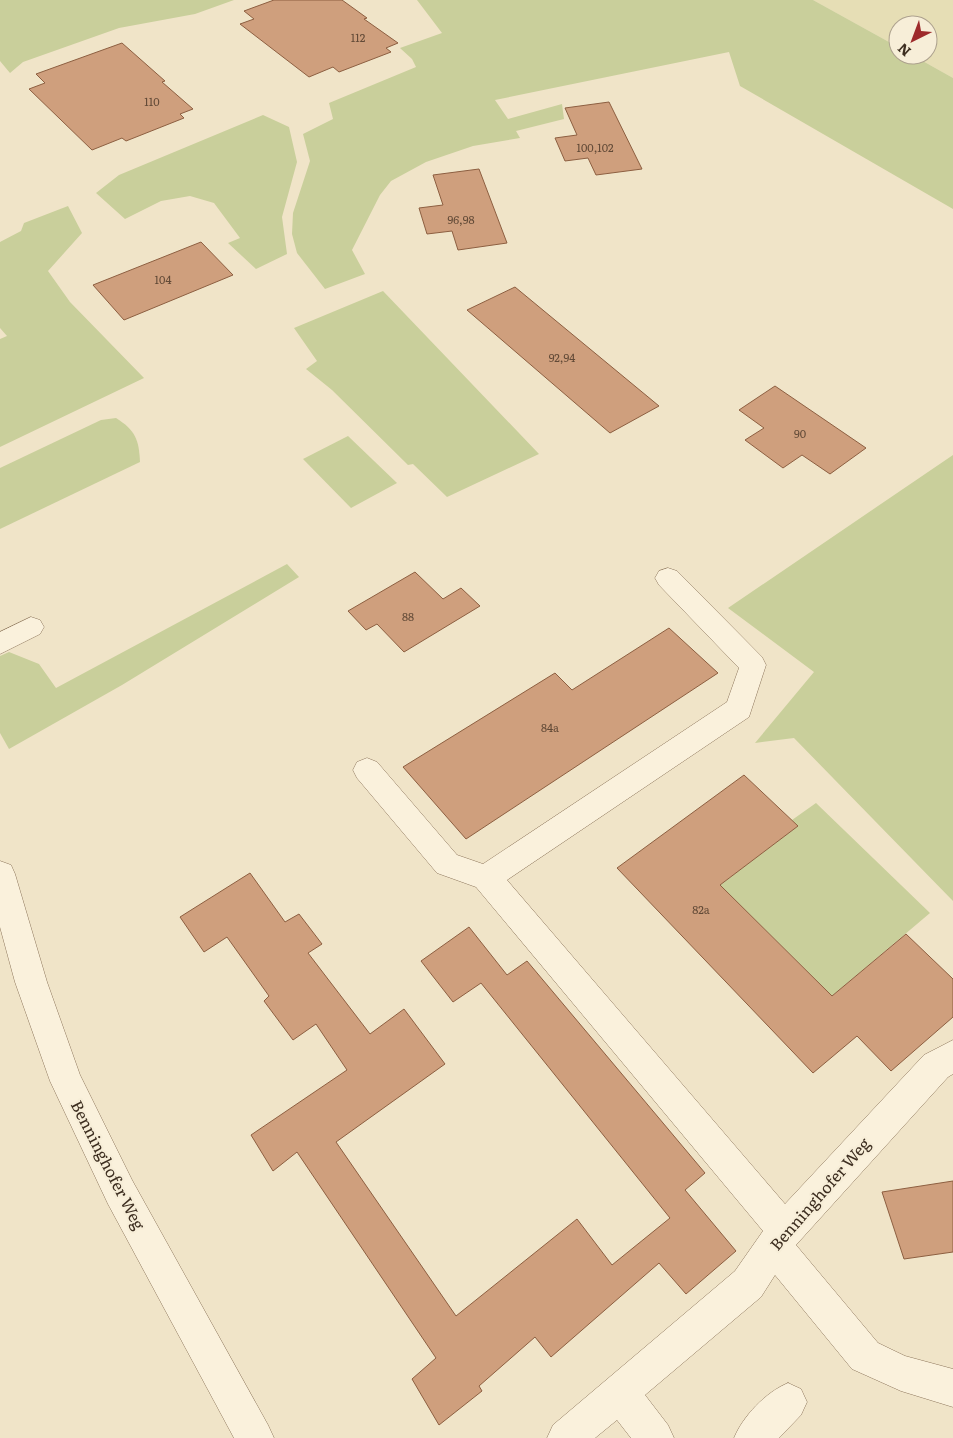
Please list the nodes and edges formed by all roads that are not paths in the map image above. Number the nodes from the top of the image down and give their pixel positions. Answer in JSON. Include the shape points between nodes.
{"nodes":[{"id":1,"x":668,"y":578,"type":"dead end"},
{"id":2,"x":32,"y":627,"type":"dead end"},
{"id":3,"x":0,"y":644,"type":"edge"},
{"id":4,"x":367,"y":770,"type":"dead end"},
{"id":5,"x":0,"y":874,"type":"edge"},
{"id":6,"x":486,"y":878,"type":"junction"},
{"id":7,"x":953,"y":1056,"type":"edge"},
{"id":8,"x":779,"y":1237,"type":"junction"},
{"id":9,"x":953,"y":1388,"type":"edge"},
{"id":10,"x":620,"y":1394,"type":"junction"},
{"id":11,"x":788,"y":1402,"type":"dead end"},
{"id":12,"x":255,"y":1438,"type":"edge"},
{"id":13,"x":566,"y":1438,"type":"edge"},
{"id":14,"x":655,"y":1438,"type":"edge"},
{"id":15,"x":753,"y":1438,"type":"edge"}],
"edges":[{"from":1,"to":6,"type":"lane","via":[[753,665],[740,709]]},
{"from":2,"to":3,"type":"lane"},
{"from":4,"to":6,"type":"lane","via":[[447,864]]},
{"from":5,"to":12,"type":"lane","name":"Benninghofer Weg","via":[[31,982],[66,1081],[120,1192]]},
{"from":6,"to":8,"type":"lane"},
{"from":7,"to":8,"type":"lane","name":"Benninghofer Weg","via":[[936,1066]]},
{"from":8,"to":9,"type":"lane","via":[[865,1356],[901,1373]]},
{"from":8,"to":10,"type":"lane","name":"Benninghofer Weg","via":[[748,1284]]},
{"from":10,"to":13,"type":"lane","name":"Benninghofer Weg"},
{"from":10,"to":14,"type":"lane"},
{"from":11,"to":15,"type":"lane"}]}
